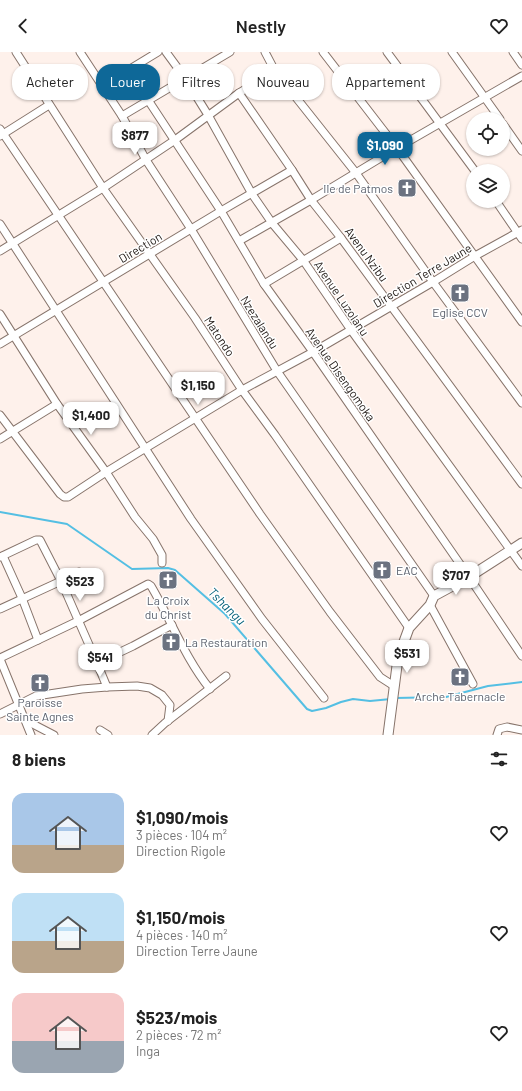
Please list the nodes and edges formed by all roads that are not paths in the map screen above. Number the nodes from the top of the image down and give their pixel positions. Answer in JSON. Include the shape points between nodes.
{"nodes":[{"id":1,"x":16,"y":52,"type":"edge"},
{"id":2,"x":82,"y":52,"type":"edge"},
{"id":3,"x":158,"y":52,"type":"edge"},
{"id":4,"x":166,"y":52,"type":"edge"},
{"id":5,"x":230,"y":52,"type":"edge"},
{"id":6,"x":265,"y":52,"type":"edge"},
{"id":7,"x":323,"y":52,"type":"edge"},
{"id":8,"x":387,"y":52,"type":"edge"},
{"id":9,"x":452,"y":52,"type":"edge"},
{"id":10,"x":513,"y":52,"type":"edge"},
{"id":11,"x":138,"y":64,"type":"edge"},
{"id":12,"x":175,"y":64,"type":"edge"},
{"id":13,"x":209,"y":64,"type":"edge"},
{"id":14,"x":272,"y":64,"type":"edge"},
{"id":15,"x":522,"y":64,"type":"edge"},
{"id":16,"x":96,"y":76,"type":"edge"},
{"id":17,"x":522,"y":76,"type":"edge"},
{"id":18,"x":242,"y":91,"type":"edge"},
{"id":19,"x":239,"y":93,"type":"junction"},
{"id":20,"x":485,"y":98,"type":"junction"},
{"id":21,"x":111,"y":100,"type":"edge"},
{"id":22,"x":148,"y":100,"type":"joint"},
{"id":23,"x":199,"y":100,"type":"edge"},
{"id":24,"x":299,"y":100,"type":"edge"},
{"id":25,"x":49,"y":105,"type":"junction"},
{"id":26,"x":495,"y":112,"type":"edge"},
{"id":27,"x":208,"y":115,"type":"junction"},
{"id":28,"x":122,"y":116,"type":"junction"},
{"id":29,"x":439,"y":124,"type":"junction"},
{"id":30,"x":1,"y":133,"type":"edge"},
{"id":31,"x":510,"y":134,"type":"edge"},
{"id":32,"x":175,"y":140,"type":"junction"},
{"id":33,"x":397,"y":148,"type":"junction"},
{"id":34,"x":522,"y":151,"type":"edge"},
{"id":35,"x":146,"y":160,"type":"junction"},
{"id":36,"x":470,"y":164,"type":"edge"},
{"id":37,"x":292,"y":170,"type":"junction"},
{"id":38,"x":356,"y":173,"type":"junction"},
{"id":39,"x":103,"y":188,"type":"junction"},
{"id":40,"x":252,"y":194,"type":"junction"},
{"id":41,"x":311,"y":200,"type":"junction"},
{"id":42,"x":501,"y":208,"type":"edge"},
{"id":43,"x":221,"y":211,"type":"junction"},
{"id":44,"x":59,"y":216,"type":"junction"},
{"id":45,"x":272,"y":223,"type":"junction"},
{"id":46,"x":0,"y":224,"type":"edge"},
{"id":47,"x":191,"y":229,"type":"junction"},
{"id":48,"x":520,"y":234,"type":"edge"},
{"id":49,"x":341,"y":238,"type":"junction"},
{"id":50,"x":239,"y":241,"type":"junction"},
{"id":51,"x":13,"y":243,"type":"junction"},
{"id":52,"x":0,"y":251,"type":"edge"},
{"id":53,"x":149,"y":254,"type":"junction"},
{"id":54,"x":475,"y":256,"type":"junction"},
{"id":55,"x":303,"y":260,"type":"junction"},
{"id":56,"x":103,"y":281,"type":"junction"},
{"id":57,"x":433,"y":282,"type":"junction"},
{"id":58,"x":264,"y":284,"type":"junction"},
{"id":59,"x":391,"y":306,"type":"junction"},
{"id":60,"x":55,"y":310,"type":"junction"},
{"id":61,"x":0,"y":314,"type":"edge"},
{"id":62,"x":522,"y":322,"type":"edge"},
{"id":63,"x":351,"y":330,"type":"junction"},
{"id":64,"x":14,"y":335,"type":"junction"},
{"id":65,"x":0,"y":344,"type":"edge"},
{"id":66,"x":313,"y":352,"type":"junction"},
{"id":67,"x":277,"y":371,"type":"junction"},
{"id":68,"x":242,"y":390,"type":"junction"},
{"id":69,"x":522,"y":403,"type":"edge"},
{"id":70,"x":57,"y":404,"type":"junction"},
{"id":71,"x":0,"y":415,"type":"edge"},
{"id":72,"x":196,"y":418,"type":"junction"},
{"id":73,"x":13,"y":431,"type":"junction"},
{"id":74,"x":0,"y":439,"type":"edge"},
{"id":75,"x":146,"y":448,"type":"junction"},
{"id":76,"x":106,"y":472,"type":"junction"},
{"id":77,"x":522,"y":484,"type":"edge"},
{"id":78,"x":522,"y":543,"type":"edge"},
{"id":79,"x":510,"y":550,"type":"junction"},
{"id":80,"x":1,"y":557,"type":"edge"},
{"id":81,"x":162,"y":562,"type":"dead end"},
{"id":82,"x":522,"y":566,"type":"edge"},
{"id":83,"x":79,"y":572,"type":"dead end"},
{"id":84,"x":469,"y":577,"type":"junction"},
{"id":85,"x":61,"y":582,"type":"junction"},
{"id":86,"x":22,"y":598,"type":"junction"},
{"id":87,"x":432,"y":601,"type":"junction"},
{"id":88,"x":0,"y":609,"type":"edge"},
{"id":89,"x":78,"y":621,"type":"junction"},
{"id":90,"x":172,"y":624,"type":"junction"},
{"id":91,"x":409,"y":628,"type":"junction"},
{"id":92,"x":38,"y":640,"type":"junction"},
{"id":93,"x":522,"y":656,"type":"edge"},
{"id":94,"x":0,"y":659,"type":"edge"},
{"id":95,"x":97,"y":663,"type":"junction"},
{"id":96,"x":226,"y":676,"type":"dead end"},
{"id":97,"x":473,"y":684,"type":"dead end"},
{"id":98,"x":394,"y":686,"type":"junction"},
{"id":99,"x":107,"y":687,"type":"junction"},
{"id":100,"x":210,"y":688,"type":"junction"},
{"id":101,"x":324,"y":698,"type":"dead end"},
{"id":102,"x":18,"y":705,"type":"junction"},
{"id":103,"x":0,"y":714,"type":"edge"},
{"id":104,"x":25,"y":720,"type":"junction"},
{"id":105,"x":168,"y":721,"type":"junction"},
{"id":106,"x":100,"y":730,"type":"dead end"},
{"id":107,"x":522,"y":730,"type":"edge"},
{"id":108,"x":498,"y":732,"type":"edge"},
{"id":109,"x":157,"y":733,"type":"edge"},
{"id":110,"x":31,"y":735,"type":"edge"},
{"id":111,"x":54,"y":735,"type":"edge"},
{"id":112,"x":108,"y":735,"type":"edge"},
{"id":113,"x":388,"y":735,"type":"edge"}],
"edges":[{"from":1,"to":25,"type":"street","name":"Matondo"},
{"from":2,"to":16,"type":"street","name":"Nzezalandu"},
{"from":3,"to":11,"type":"street"},
{"from":4,"to":12,"type":"street","name":"Avenue Luzolanu"},
{"from":5,"to":13,"type":"street"},
{"from":6,"to":14,"type":"street"},
{"from":7,"to":33,"type":"street"},
{"from":8,"to":29,"type":"street"},
{"from":9,"to":20,"type":"street"},
{"from":10,"to":15,"type":"street"},
{"from":17,"to":20,"type":"street"},
{"from":18,"to":19,"type":"street"},
{"from":19,"to":27,"type":"street"},
{"from":19,"to":37,"type":"street","name":"Avenu Nzibu"},
{"from":20,"to":26,"type":"street"},
{"from":20,"to":29,"type":"street"},
{"from":21,"to":28,"type":"street","name":"Nzezalandu"},
{"from":22,"to":28,"type":"street"},
{"from":22,"to":32,"type":"street","name":"Avenue Disengomoka"},
{"from":23,"to":27,"type":"street","name":"Avenue Luzolanu"},
{"from":24,"to":38,"type":"street"},
{"from":25,"to":30,"type":"street"},
{"from":25,"to":39,"type":"street","name":"Matondo"},
{"from":27,"to":32,"type":"street"},
{"from":27,"to":40,"type":"street","name":"Avenue Luzolanu"},
{"from":28,"to":35,"type":"street","name":"Nzezalandu"},
{"from":29,"to":33,"type":"street"},
{"from":29,"to":36,"type":"street"},
{"from":30,"to":44,"type":"street"},
{"from":31,"to":34,"type":"street"},
{"from":32,"to":35,"type":"street"},
{"from":32,"to":43,"type":"street","name":"Avenue Disengomoka"},
{"from":33,"to":38,"type":"street"},
{"from":33,"to":54,"type":"street"},
{"from":35,"to":39,"type":"street"},
{"from":35,"to":47,"type":"street","name":"Nzezalandu"},
{"from":37,"to":40,"type":"street","name":"Direction"},
{"from":37,"to":41,"type":"street","name":"Avenu Nzibu"},
{"from":38,"to":41,"type":"street"},
{"from":38,"to":57,"type":"street"},
{"from":39,"to":44,"type":"street"},
{"from":39,"to":53,"type":"street","name":"Matondo"},
{"from":40,"to":43,"type":"street","name":"Direction"},
{"from":40,"to":45,"type":"street","name":"Avenue Luzolanu"},
{"from":41,"to":45,"type":"street"},
{"from":41,"to":49,"type":"street","name":"Avenu Nzibu"},
{"from":42,"to":48,"type":"street"},
{"from":43,"to":47,"type":"street","name":"Direction"},
{"from":43,"to":50,"type":"street","name":"Avenue Disengomoka"},
{"from":44,"to":51,"type":"street"},
{"from":44,"to":56,"type":"street"},
{"from":45,"to":50,"type":"street"},
{"from":45,"to":55,"type":"street","name":"Avenue Luzolanu"},
{"from":46,"to":51,"type":"street"},
{"from":47,"to":53,"type":"street","name":"Direction"},
{"from":47,"to":67,"type":"street","name":"Nzezalandu"},
{"from":48,"to":54,"type":"street","name":"Direction Terre Jaune"},
{"from":49,"to":55,"type":"street"},
{"from":49,"to":59,"type":"street","name":"Avenu Nzibu"},
{"from":50,"to":58,"type":"street","name":"Avenue Disengomoka"},
{"from":51,"to":52,"type":"street"},
{"from":51,"to":60,"type":"street"},
{"from":53,"to":56,"type":"street","name":"Direction"},
{"from":53,"to":68,"type":"street","name":"Matondo"},
{"from":54,"to":57,"type":"street","name":"Direction Terre Jaune"},
{"from":54,"to":62,"type":"street"},
{"from":55,"to":58,"type":"street"},
{"from":55,"to":63,"type":"street","name":"Avenue Luzolanu"},
{"from":56,"to":60,"type":"street","name":"Direction"},
{"from":56,"to":72,"type":"street"},
{"from":57,"to":59,"type":"street","name":"Direction Terre Jaune"},
{"from":57,"to":69,"type":"street"},
{"from":58,"to":66,"type":"street","name":"Avenue Disengomoka"},
{"from":59,"to":63,"type":"street","name":"Direction Terre Jaune"},
{"from":59,"to":77,"type":"street","name":"Avenu Nzibu"},
{"from":60,"to":64,"type":"street","name":"Direction"},
{"from":60,"to":75,"type":"street"},
{"from":61,"to":64,"type":"street"},
{"from":63,"to":66,"type":"street","name":"Direction Terre Jaune"},
{"from":63,"to":79,"type":"street","name":"Avenue Luzolanu"},
{"from":64,"to":65,"type":"street","name":"Direction"},
{"from":64,"to":70,"type":"street"},
{"from":66,"to":67,"type":"street","name":"Direction Terre Jaune"},
{"from":66,"to":84,"type":"street","name":"Avenue Disengomoka"},
{"from":67,"to":68,"type":"street","name":"Direction Terre Jaune"},
{"from":67,"to":87,"type":"street","name":"Nzezalandu"},
{"from":68,"to":72,"type":"street","name":"Direction Terre Jaune"},
{"from":68,"to":91,"type":"street","name":"Matondo"},
{"from":70,"to":73,"type":"street"},
{"from":70,"to":76,"type":"street"},
{"from":71,"to":73,"type":"street"},
{"from":72,"to":75,"type":"street","name":"Direction Terre Jaune"},
{"from":72,"to":98,"type":"street","via":[[330,612],[380,677]]},
{"from":73,"to":74,"type":"street"},
{"from":73,"to":76,"type":"street","name":"Direction Terre Jaune","via":[[64,497],[68,497]]},
{"from":75,"to":76,"type":"street","name":"Direction Terre Jaune"},
{"from":75,"to":101,"type":"street","via":[[262,619]]},
{"from":76,"to":81,"type":"street","via":[[135,517],[153,539],[162,554]]},
{"from":78,"to":79,"type":"street"},
{"from":79,"to":82,"type":"street","name":"Avenue Luzolanu"},
{"from":79,"to":84,"type":"street"},
{"from":80,"to":85,"type":"street","via":[[40,540]]},
{"from":80,"to":86,"type":"street"},
{"from":83,"to":85,"type":"street"},
{"from":84,"to":87,"type":"street"},
{"from":84,"to":93,"type":"street","name":"Avenue Disengomoka"},
{"from":85,"to":86,"type":"street"},
{"from":85,"to":89,"type":"street"},
{"from":86,"to":88,"type":"street"},
{"from":86,"to":92,"type":"street"},
{"from":87,"to":91,"type":"street"},
{"from":87,"to":97,"type":"street","name":"Nzezalandu"},
{"from":89,"to":90,"type":"street","via":[[148,584]]},
{"from":89,"to":92,"type":"street"},
{"from":89,"to":95,"type":"street"},
{"from":90,"to":95,"type":"street"},
{"from":90,"to":100,"type":"street","via":[[193,664]]},
{"from":91,"to":98,"type":"street","via":[[398,658]]},
{"from":92,"to":94,"type":"street"},
{"from":94,"to":102,"type":"street"},
{"from":95,"to":99,"type":"street"},
{"from":96,"to":100,"type":"street"},
{"from":98,"to":113,"type":"street"},
{"from":99,"to":102,"type":"street","via":[[36,696]]},
{"from":99,"to":105,"type":"street","via":[[150,688],[162,695],[170,705]]},
{"from":100,"to":105,"type":"street"},
{"from":102,"to":103,"type":"street"},
{"from":102,"to":104,"type":"street"},
{"from":104,"to":110,"type":"street"},
{"from":104,"to":111,"type":"street"},
{"from":105,"to":109,"type":"street"},
{"from":106,"to":112,"type":"street"},
{"from":107,"to":108,"type":"street","via":[[507,727]]}]}
